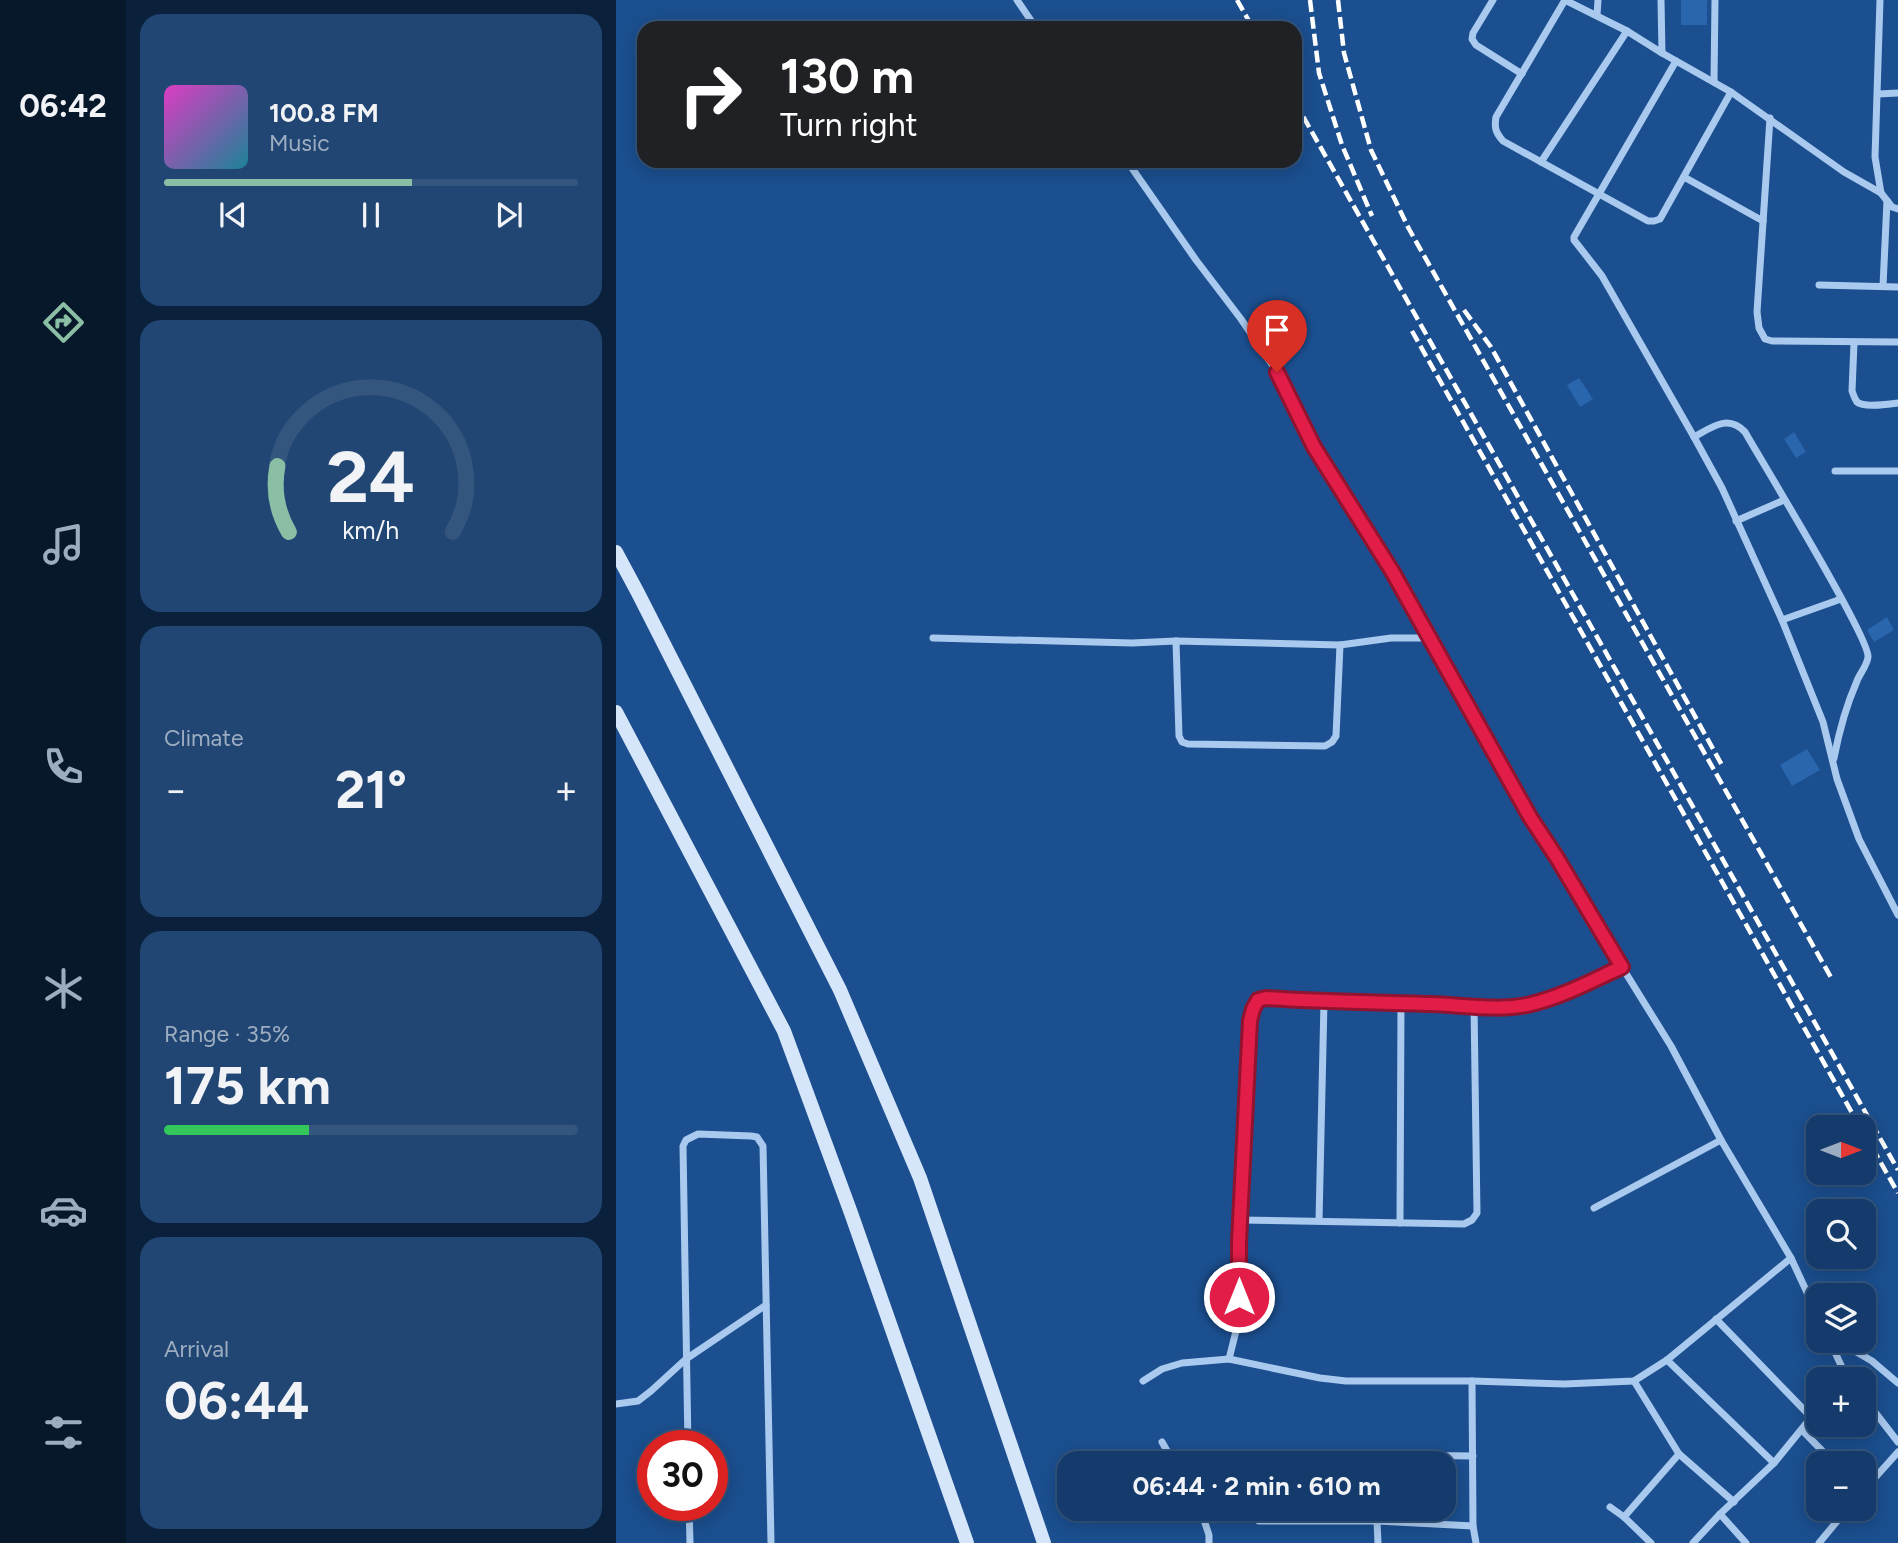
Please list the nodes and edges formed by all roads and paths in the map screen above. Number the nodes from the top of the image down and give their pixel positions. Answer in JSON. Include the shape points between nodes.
{"nodes":[{"id":1,"x":1017,"y":0,"type":"edge"},
{"id":2,"x":1493,"y":0,"type":"edge"},
{"id":3,"x":1565,"y":0,"type":"edge"},
{"id":4,"x":1598,"y":0,"type":"edge"},
{"id":5,"x":1661,"y":0,"type":"edge"},
{"id":6,"x":1715,"y":0,"type":"edge"},
{"id":7,"x":1880,"y":0,"type":"edge"},
{"id":8,"x":1597,"y":15,"type":"junction"},
{"id":9,"x":1031,"y":21,"type":"edge"},
{"id":10,"x":1627,"y":31,"type":"junction"},
{"id":11,"x":1662,"y":53,"type":"junction"},
{"id":12,"x":1676,"y":61,"type":"junction"},
{"id":13,"x":1522,"y":74,"type":"junction"},
{"id":14,"x":1714,"y":82,"type":"junction"},
{"id":15,"x":1731,"y":92,"type":"junction"},
{"id":16,"x":1898,"y":93,"type":"edge"},
{"id":17,"x":1878,"y":94,"type":"junction"},
{"id":18,"x":1770,"y":118,"type":"junction"},
{"id":19,"x":1541,"y":162,"type":"junction"},
{"id":20,"x":1132,"y":168,"type":"edge"},
{"id":21,"x":1684,"y":177,"type":"junction"},
{"id":22,"x":1881,"y":193,"type":"junction"},
{"id":23,"x":1598,"y":195,"type":"junction"},
{"id":24,"x":1887,"y":200,"type":"junction"},
{"id":25,"x":1898,"y":209,"type":"edge"},
{"id":26,"x":1763,"y":221,"type":"junction"},
{"id":27,"x":1819,"y":285,"type":"dead end"},
{"id":28,"x":1883,"y":286,"type":"junction"},
{"id":29,"x":1898,"y":287,"type":"edge"},
{"id":30,"x":1854,"y":342,"type":"junction"},
{"id":31,"x":1898,"y":342,"type":"edge"},
{"id":32,"x":1898,"y":403,"type":"edge"},
{"id":33,"x":1694,"y":437,"type":"junction"},
{"id":34,"x":1836,"y":471,"type":"dead end"},
{"id":35,"x":1898,"y":471,"type":"edge"},
{"id":36,"x":1784,"y":500,"type":"junction"},
{"id":37,"x":1736,"y":521,"type":"junction"},
{"id":38,"x":616,"y":552,"type":"edge"},
{"id":39,"x":1841,"y":599,"type":"junction"},
{"id":40,"x":1782,"y":620,"type":"junction"},
{"id":41,"x":933,"y":638,"type":"dead end"},
{"id":42,"x":1430,"y":638,"type":"junction"},
{"id":43,"x":1176,"y":641,"type":"junction"},
{"id":44,"x":1340,"y":645,"type":"junction"},
{"id":45,"x":616,"y":712,"type":"edge"},
{"id":46,"x":1833,"y":762,"type":"junction"},
{"id":47,"x":1898,"y":915,"type":"edge"},
{"id":48,"x":1622,"y":967,"type":"junction"},
{"id":49,"x":1324,"y":1002,"type":"junction"},
{"id":50,"x":1401,"y":1003,"type":"junction"},
{"id":51,"x":1475,"y":1005,"type":"junction"},
{"id":52,"x":1721,"y":1140,"type":"junction"},
{"id":53,"x":1594,"y":1208,"type":"dead end"},
{"id":54,"x":1240,"y":1220,"type":"junction"},
{"id":55,"x":1320,"y":1221,"type":"junction"},
{"id":56,"x":1400,"y":1223,"type":"junction"},
{"id":57,"x":1791,"y":1258,"type":"junction"},
{"id":58,"x":1806,"y":1290,"type":"edge"},
{"id":59,"x":766,"y":1305,"type":"junction"},
{"id":60,"x":1716,"y":1320,"type":"junction"},
{"id":61,"x":1858,"y":1353,"type":"edge"},
{"id":62,"x":685,"y":1359,"type":"junction"},
{"id":63,"x":1229,"y":1359,"type":"junction"},
{"id":64,"x":1667,"y":1360,"type":"junction"},
{"id":65,"x":1143,"y":1381,"type":"dead end"},
{"id":66,"x":1472,"y":1381,"type":"junction"},
{"id":67,"x":1634,"y":1381,"type":"junction"},
{"id":68,"x":1898,"y":1383,"type":"edge"},
{"id":69,"x":616,"y":1404,"type":"edge"},
{"id":70,"x":1806,"y":1412,"type":"edge"},
{"id":71,"x":1876,"y":1414,"type":"edge"},
{"id":72,"x":1806,"y":1425,"type":"edge"},
{"id":73,"x":687,"y":1430,"type":"edge"},
{"id":74,"x":1802,"y":1430,"type":"junction"},
{"id":75,"x":1162,"y":1442,"type":"dead end"},
{"id":76,"x":1898,"y":1443,"type":"edge"},
{"id":77,"x":1167,"y":1451,"type":"edge"},
{"id":78,"x":1822,"y":1451,"type":"edge"},
{"id":79,"x":1898,"y":1452,"type":"edge"},
{"id":80,"x":1678,"y":1454,"type":"junction"},
{"id":81,"x":1456,"y":1457,"type":"edge"},
{"id":82,"x":1473,"y":1457,"type":"junction"},
{"id":83,"x":1774,"y":1463,"type":"junction"},
{"id":84,"x":1876,"y":1477,"type":"edge"},
{"id":85,"x":1734,"y":1502,"type":"junction"},
{"id":86,"x":1610,"y":1507,"type":"dead end"},
{"id":87,"x":1720,"y":1514,"type":"junction"},
{"id":88,"x":1624,"y":1517,"type":"junction"},
{"id":89,"x":689,"y":1521,"type":"edge"},
{"id":90,"x":1204,"y":1521,"type":"edge"},
{"id":91,"x":1377,"y":1521,"type":"joint"},
{"id":92,"x":1837,"y":1521,"type":"edge"},
{"id":93,"x":1473,"y":1526,"type":"junction"},
{"id":94,"x":690,"y":1543,"type":"edge"},
{"id":95,"x":771,"y":1543,"type":"edge"},
{"id":96,"x":967,"y":1543,"type":"edge"},
{"id":97,"x":1044,"y":1543,"type":"edge"},
{"id":98,"x":1209,"y":1543,"type":"edge"},
{"id":99,"x":1378,"y":1543,"type":"edge"},
{"id":100,"x":1476,"y":1543,"type":"edge"},
{"id":101,"x":1651,"y":1543,"type":"edge"},
{"id":102,"x":1693,"y":1543,"type":"edge"},
{"id":103,"x":1746,"y":1543,"type":"edge"},
{"id":104,"x":1819,"y":1543,"type":"edge"}],
"edges":[{"from":1,"to":9,"type":"street"},
{"from":2,"to":13,"type":"street","via":[[1472,40]]},
{"from":3,"to":8,"type":"street"},
{"from":3,"to":13,"type":"street"},
{"from":4,"to":8,"type":"street"},
{"from":5,"to":11,"type":"street"},
{"from":6,"to":14,"type":"street"},
{"from":7,"to":17,"type":"street"},
{"from":8,"to":10,"type":"street"},
{"from":10,"to":11,"type":"street"},
{"from":10,"to":19,"type":"street"},
{"from":11,"to":12,"type":"street"},
{"from":12,"to":14,"type":"street"},
{"from":12,"to":23,"type":"street"},
{"from":13,"to":19,"type":"street","via":[[1495,125],[1503,141]]},
{"from":14,"to":15,"type":"street"},
{"from":15,"to":18,"type":"street"},
{"from":15,"to":21,"type":"street"},
{"from":16,"to":17,"type":"street"},
{"from":17,"to":22,"type":"street","via":[[1875,157]]},
{"from":18,"to":22,"type":"street"},
{"from":18,"to":26,"type":"street"},
{"from":19,"to":23,"type":"street"},
{"from":20,"to":42,"type":"street","via":[[1277,372],[1314,447]]},
{"from":21,"to":23,"type":"street","via":[[1660,219],[1654,221]]},
{"from":21,"to":26,"type":"street"},
{"from":22,"to":24,"type":"street"},
{"from":23,"to":33,"type":"street","via":[[1574,240],[1602,276]]},
{"from":24,"to":25,"type":"street"},
{"from":24,"to":28,"type":"street"},
{"from":26,"to":30,"type":"street","via":[[1757,312],[1765,339]]},
{"from":27,"to":28,"type":"street"},
{"from":28,"to":29,"type":"street"},
{"from":30,"to":31,"type":"street"},
{"from":30,"to":32,"type":"street","via":[[1852,391],[1858,403]]},
{"from":33,"to":36,"type":"street","via":[[1714,426],[1737,424]]},
{"from":33,"to":37,"type":"street"},
{"from":34,"to":35,"type":"street"},
{"from":36,"to":37,"type":"street"},
{"from":36,"to":39,"type":"street"},
{"from":37,"to":40,"type":"street"},
{"from":38,"to":97,"type":"street","via":[[840,990],[920,1178]]},
{"from":39,"to":40,"type":"street"},
{"from":39,"to":46,"type":"street","via":[[1868,655],[1839,729]]},
{"from":40,"to":46,"type":"street","via":[[1823,722]]},
{"from":41,"to":43,"type":"street"},
{"from":42,"to":44,"type":"street"},
{"from":42,"to":48,"type":"street","via":[[1530,817]]},
{"from":43,"to":44,"type":"street"},
{"from":43,"to":44,"type":"street","via":[[1179,736],[1188,744],[1325,746],[1332,742]]},
{"from":45,"to":96,"type":"street","via":[[784,1031]]},
{"from":46,"to":47,"type":"street","via":[[1859,839]]},
{"from":48,"to":51,"type":"street","via":[[1553,998],[1525,1005]]},
{"from":48,"to":52,"type":"street"},
{"from":49,"to":50,"type":"street"},
{"from":49,"to":54,"type":"street","via":[[1266,998],[1258,1000],[1253,1009]]},
{"from":49,"to":55,"type":"street"},
{"from":50,"to":51,"type":"street"},
{"from":50,"to":56,"type":"street"},
{"from":51,"to":56,"type":"street","via":[[1477,1213],[1464,1224]]},
{"from":52,"to":53,"type":"street"},
{"from":52,"to":57,"type":"street"},
{"from":54,"to":55,"type":"street"},
{"from":54,"to":63,"type":"street","via":[[1238,1323]]},
{"from":55,"to":56,"type":"street"},
{"from":57,"to":58,"type":"street"},
{"from":57,"to":60,"type":"street"},
{"from":59,"to":62,"type":"street"},
{"from":59,"to":62,"type":"street","via":[[763,1146],[751,1136],[693,1135],[682,1153]]},
{"from":59,"to":95,"type":"street"},
{"from":60,"to":64,"type":"street"},
{"from":60,"to":70,"type":"street"},
{"from":61,"to":68,"type":"street"},
{"from":62,"to":69,"type":"street","via":[[638,1401]]},
{"from":62,"to":73,"type":"street"},
{"from":63,"to":65,"type":"street","via":[[1182,1363]]},
{"from":63,"to":66,"type":"street","via":[[1346,1381]]},
{"from":64,"to":67,"type":"street"},
{"from":64,"to":83,"type":"street"},
{"from":66,"to":67,"type":"street"},
{"from":66,"to":82,"type":"street"},
{"from":67,"to":80,"type":"street"},
{"from":71,"to":76,"type":"street"},
{"from":72,"to":74,"type":"street"},
{"from":74,"to":78,"type":"street"},
{"from":74,"to":83,"type":"street"},
{"from":75,"to":77,"type":"street"},
{"from":79,"to":84,"type":"street"},
{"from":80,"to":85,"type":"street"},
{"from":80,"to":88,"type":"street"},
{"from":81,"to":82,"type":"street"},
{"from":82,"to":93,"type":"street"},
{"from":83,"to":85,"type":"street"},
{"from":85,"to":87,"type":"street"},
{"from":86,"to":88,"type":"street"},
{"from":87,"to":102,"type":"street"},
{"from":87,"to":103,"type":"street"},
{"from":88,"to":101,"type":"street"},
{"from":89,"to":94,"type":"street"},
{"from":90,"to":98,"type":"street"},
{"from":91,"to":93,"type":"street"},
{"from":91,"to":99,"type":"street"},
{"from":92,"to":104,"type":"street"},
{"from":93,"to":100,"type":"street"}]}
